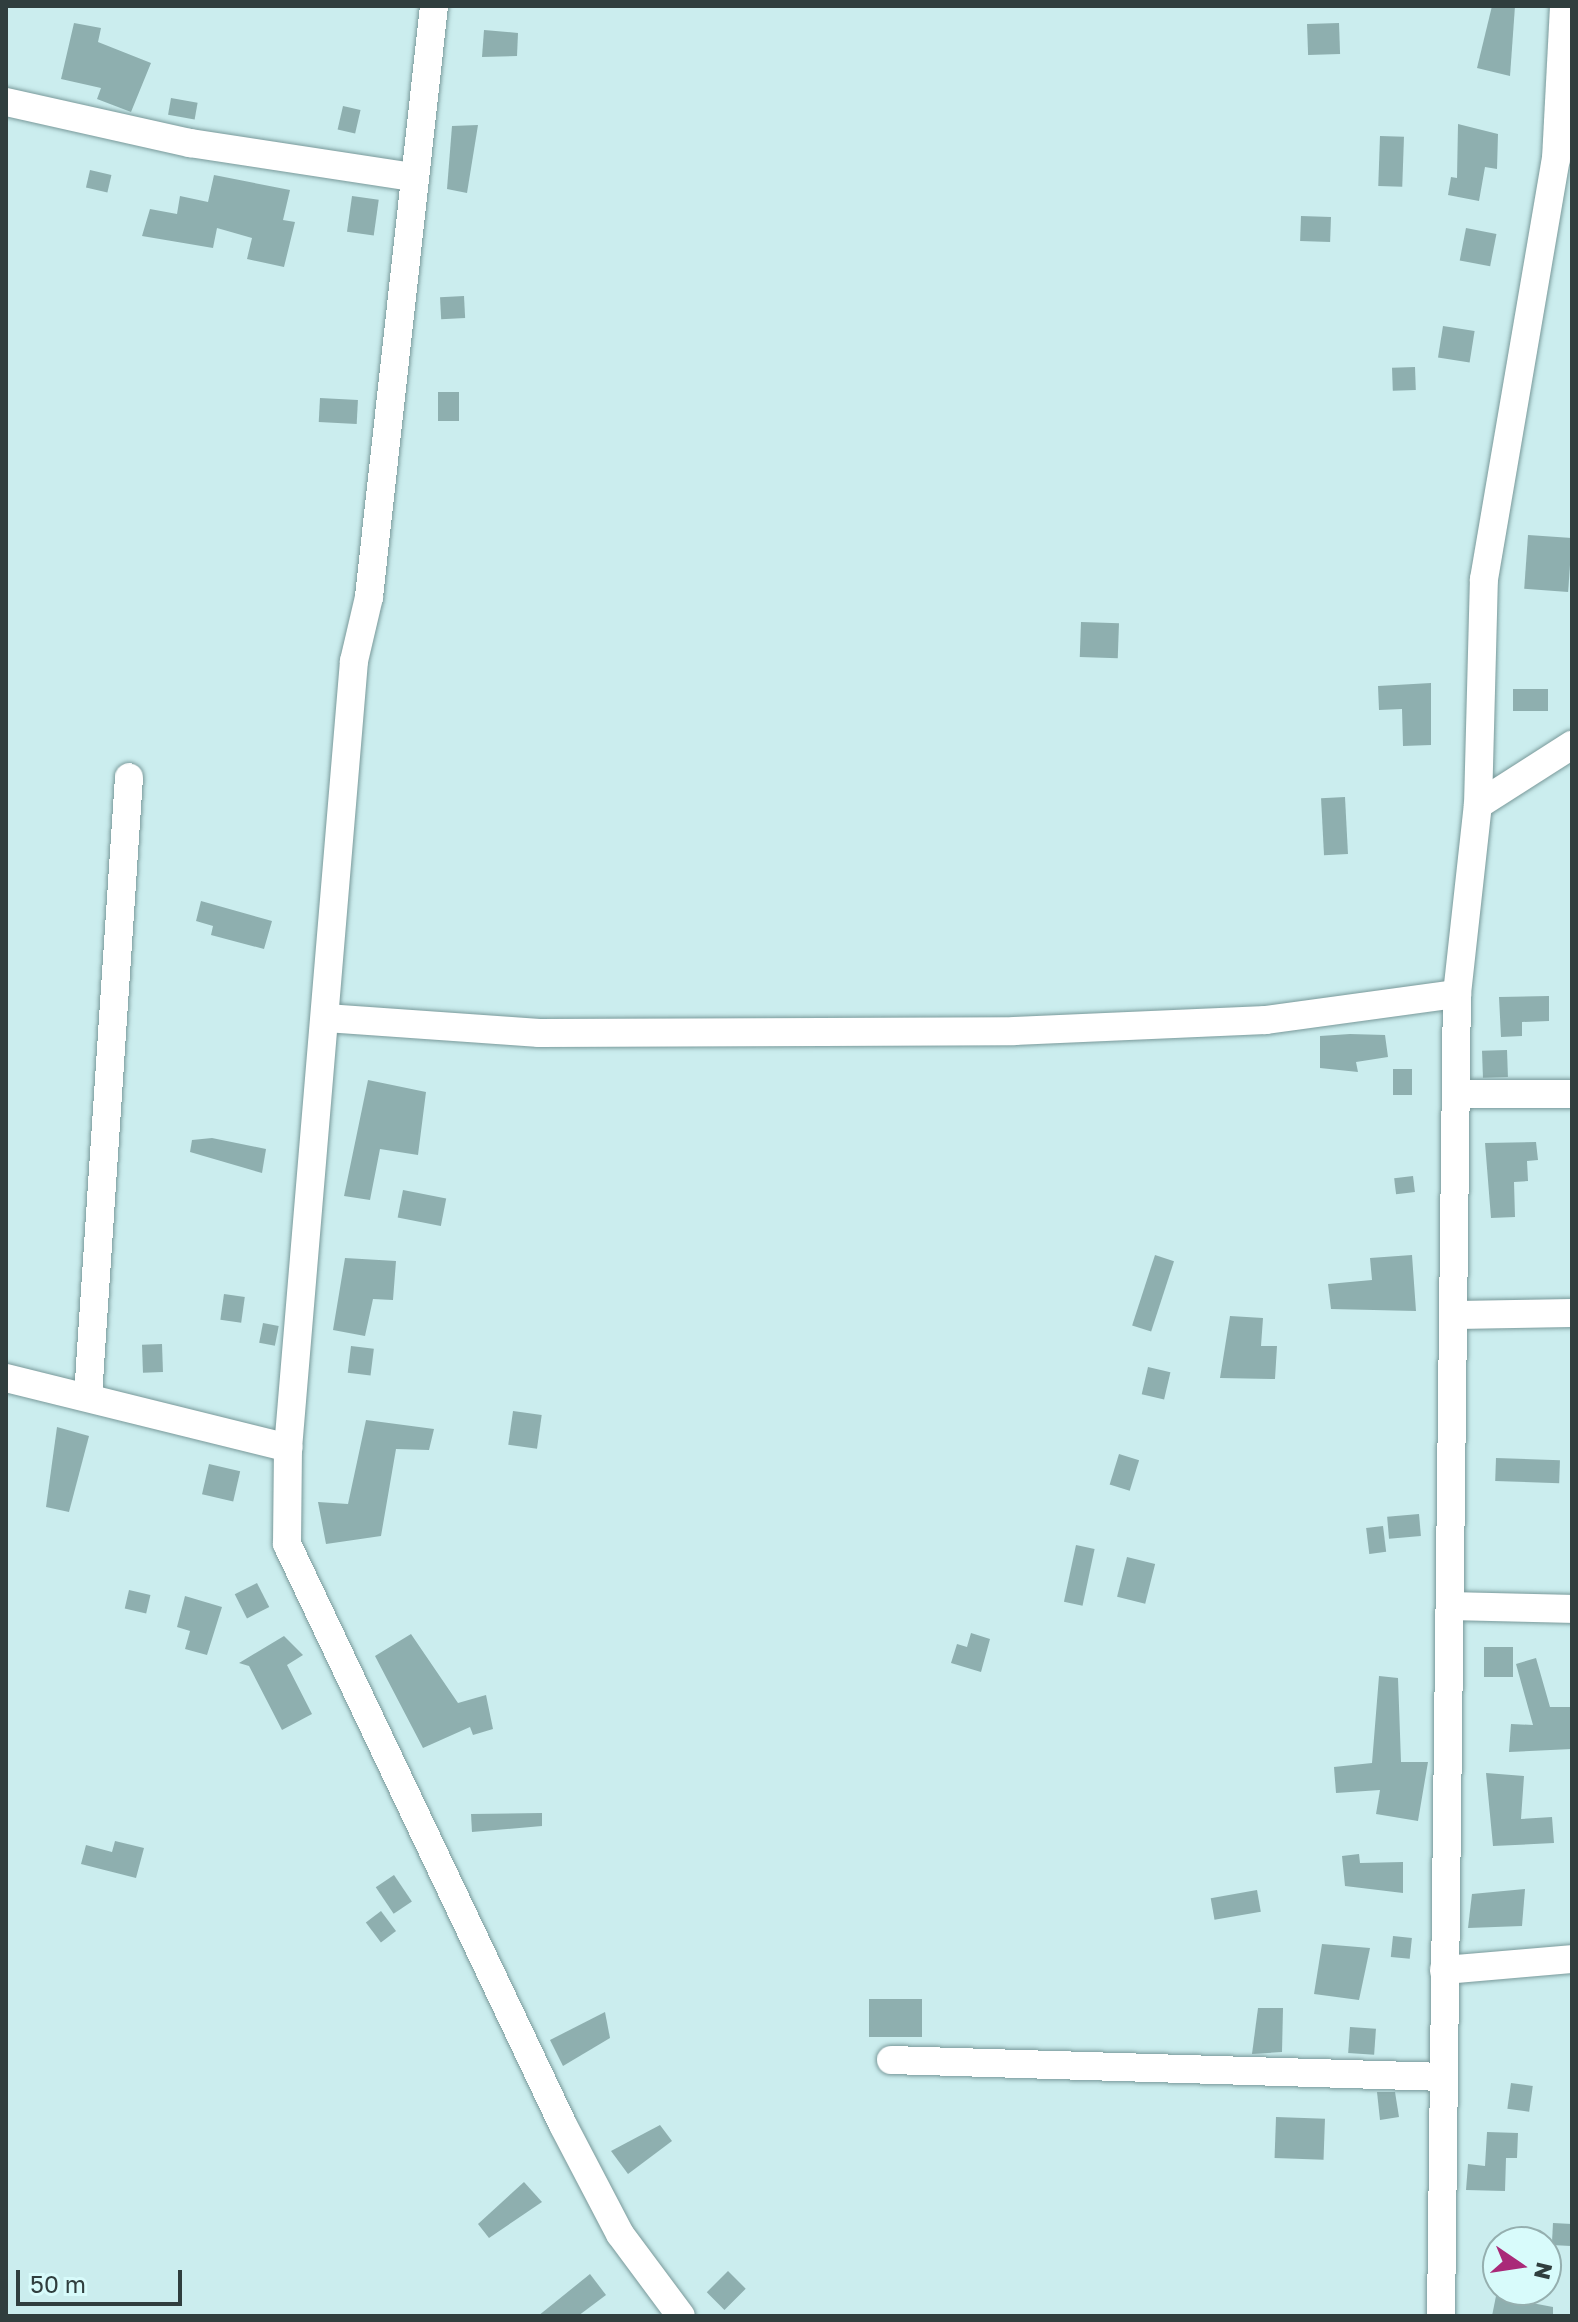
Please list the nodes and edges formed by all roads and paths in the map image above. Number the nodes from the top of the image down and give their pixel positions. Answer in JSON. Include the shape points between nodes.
{"nodes":[{"id":1,"x":434,"y":6,"type":"edge"},
{"id":2,"x":1564,"y":6,"type":"edge"},
{"id":3,"x":6,"y":102,"type":"edge"},
{"id":4,"x":1564,"y":160,"type":"edge"},
{"id":5,"x":412,"y":177,"type":"junction"},
{"id":6,"x":1572,"y":745,"type":"edge"},
{"id":7,"x":129,"y":777,"type":"dead end"},
{"id":8,"x":1478,"y":805,"type":"junction"},
{"id":9,"x":1457,"y":994,"type":"junction"},
{"id":10,"x":326,"y":1018,"type":"junction"},
{"id":11,"x":1457,"y":1094,"type":"junction"},
{"id":12,"x":1572,"y":1094,"type":"edge"},
{"id":13,"x":1572,"y":1313,"type":"edge"},
{"id":14,"x":1457,"y":1315,"type":"junction"},
{"id":15,"x":6,"y":1378,"type":"edge"},
{"id":16,"x":88,"y":1396,"type":"junction"},
{"id":17,"x":288,"y":1448,"type":"junction"},
{"id":18,"x":1453,"y":1606,"type":"junction"},
{"id":19,"x":1572,"y":1609,"type":"edge"},
{"id":20,"x":1572,"y":1959,"type":"edge"},
{"id":21,"x":1444,"y":1970,"type":"junction"},
{"id":22,"x":891,"y":2060,"type":"dead end"},
{"id":23,"x":1444,"y":2077,"type":"junction"},
{"id":24,"x":681,"y":2316,"type":"edge"},
{"id":25,"x":1441,"y":2316,"type":"edge"}],
"edges":[{"from":1,"to":5,"type":"street"},
{"from":2,"to":4,"type":"street"},
{"from":3,"to":5,"type":"street","via":[[190,143]]},
{"from":4,"to":8,"type":"street","via":[[1484,579]]},
{"from":5,"to":10,"type":"street","via":[[369,597],[354,661]]},
{"from":6,"to":8,"type":"street"},
{"from":7,"to":16,"type":"street"},
{"from":8,"to":9,"type":"street"},
{"from":9,"to":10,"type":"street","via":[[1266,1020],[1014,1031],[539,1033]]},
{"from":9,"to":11,"type":"street"},
{"from":10,"to":17,"type":"street"},
{"from":11,"to":12,"type":"street"},
{"from":11,"to":14,"type":"street"},
{"from":13,"to":14,"type":"street"},
{"from":14,"to":18,"type":"street"},
{"from":15,"to":16,"type":"street"},
{"from":16,"to":17,"type":"street"},
{"from":17,"to":24,"type":"street","via":[[287,1544],[302,1583],[563,2125],[620,2234]]},
{"from":18,"to":19,"type":"street"},
{"from":18,"to":21,"type":"street"},
{"from":20,"to":21,"type":"street"},
{"from":21,"to":23,"type":"street"},
{"from":22,"to":23,"type":"street"},
{"from":23,"to":25,"type":"street"}]}
